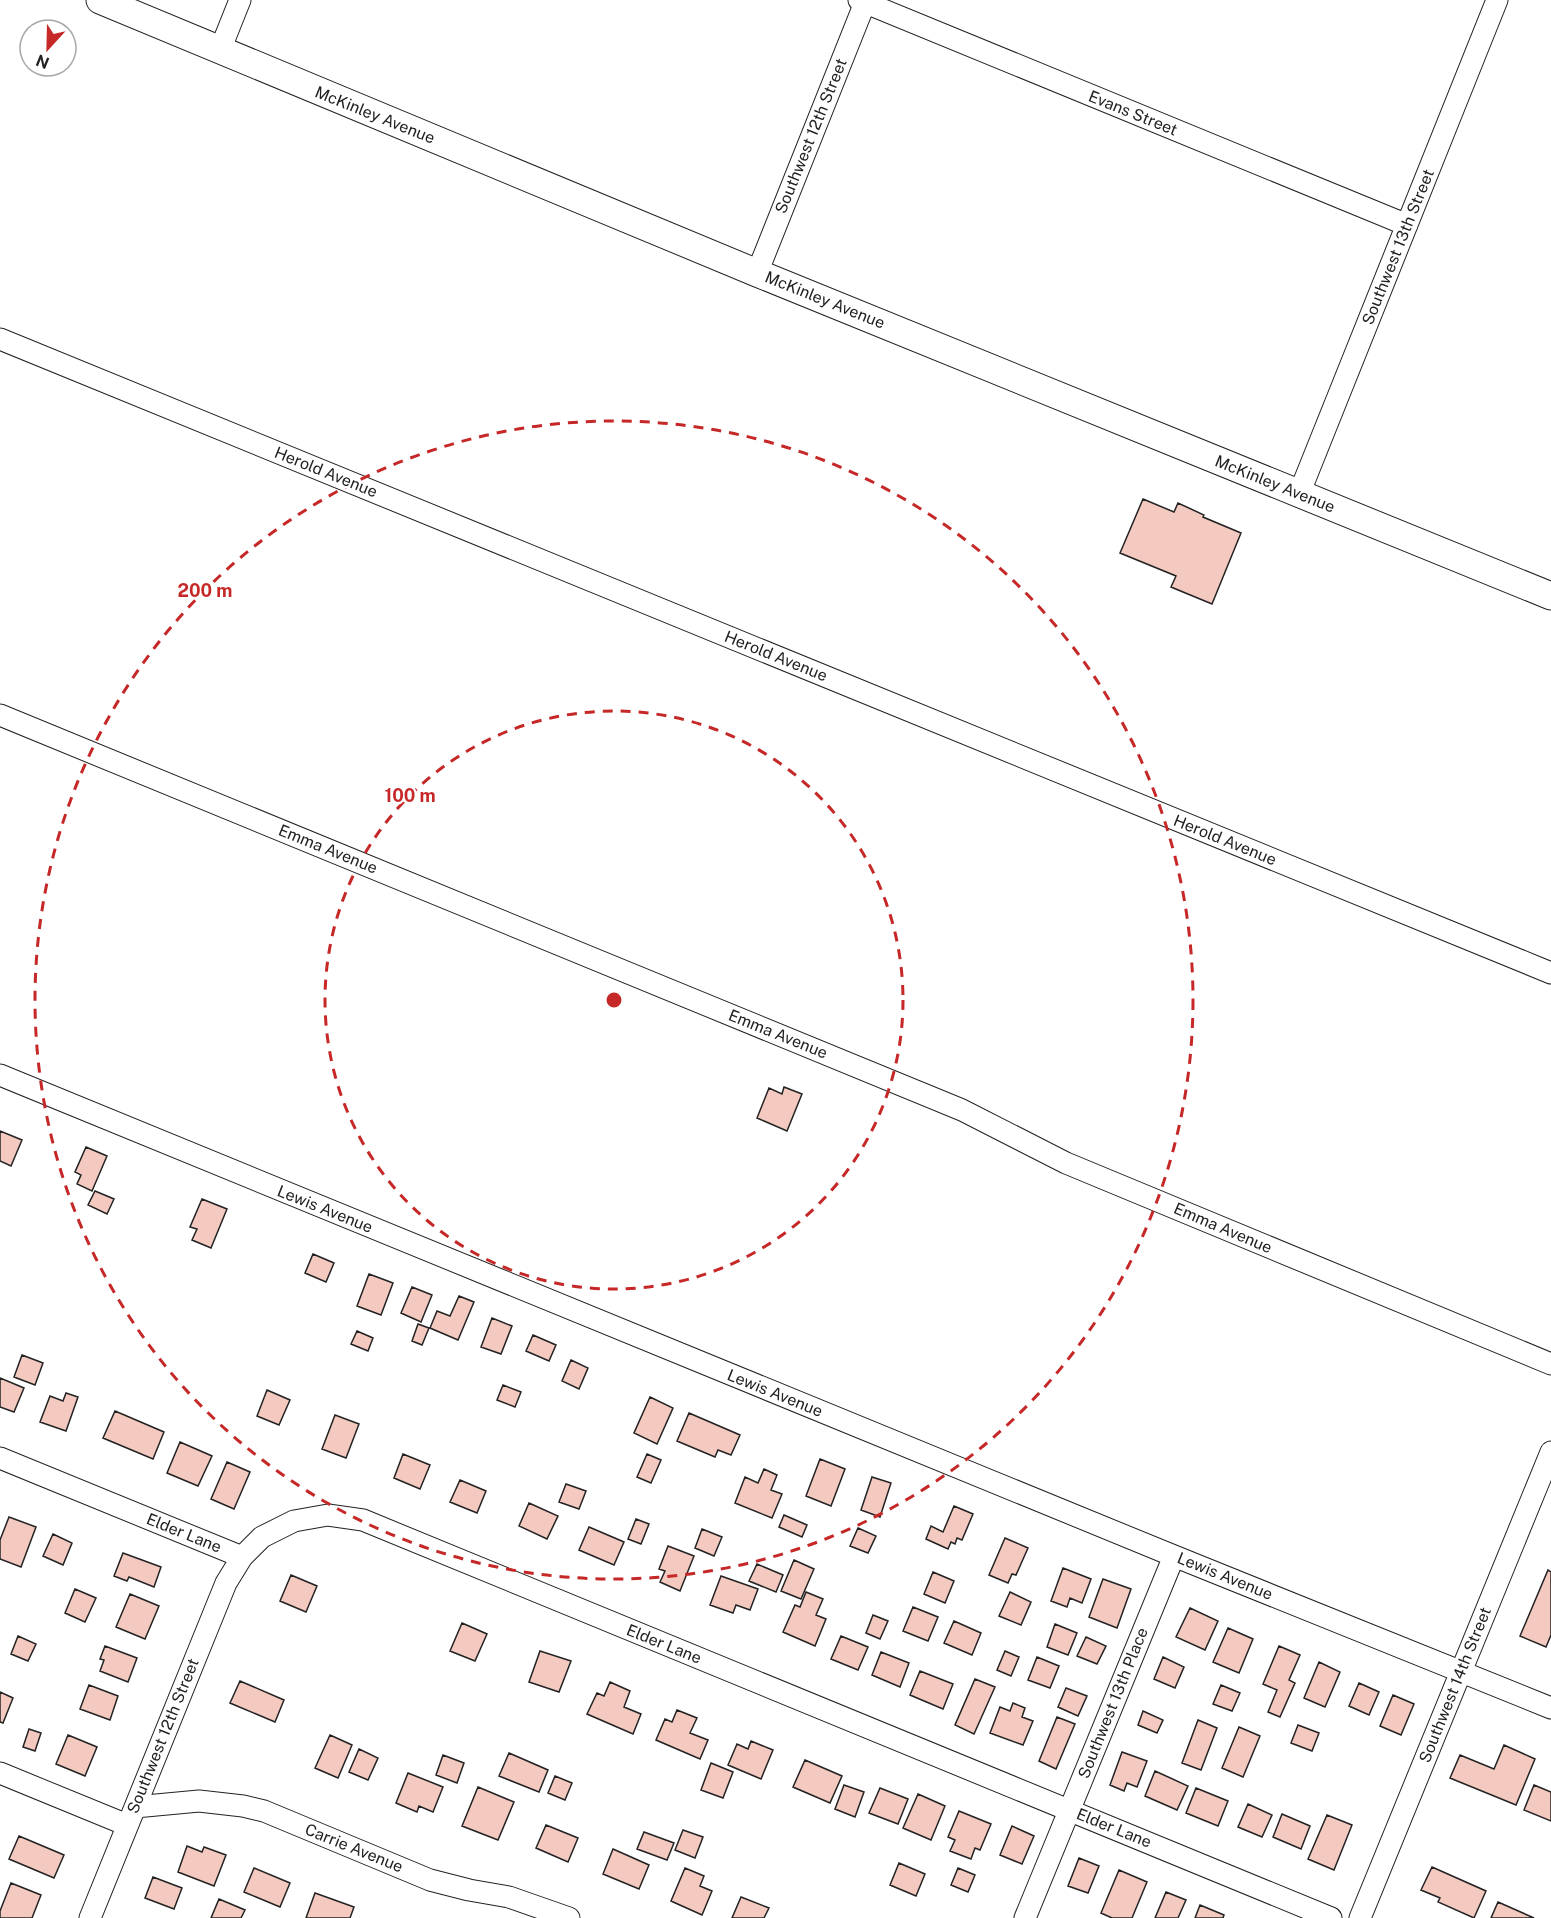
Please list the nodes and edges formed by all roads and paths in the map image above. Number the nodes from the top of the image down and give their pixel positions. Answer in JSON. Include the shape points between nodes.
{"nodes":[{"id":1,"x":100,"y":0,"type":"edge"},
{"id":2,"x":240,"y":0,"type":"edge"},
{"id":3,"x":1497,"y":0,"type":"edge"},
{"id":4,"x":863,"y":1,"type":"edge"},
{"id":5,"x":220,"y":50,"type":"junction"},
{"id":6,"x":1407,"y":225,"type":"junction"},
{"id":7,"x":757,"y":273,"type":"junction"},
{"id":8,"x":0,"y":339,"type":"edge"},
{"id":9,"x":1299,"y":494,"type":"junction"},
{"id":10,"x":1551,"y":596,"type":"edge"},
{"id":11,"x":0,"y":715,"type":"edge"},
{"id":12,"x":1551,"y":973,"type":"edge"},
{"id":13,"x":0,"y":1075,"type":"edge"},
{"id":14,"x":1551,"y":1364,"type":"edge"},
{"id":15,"x":1551,"y":1452,"type":"edge"},
{"id":16,"x":0,"y":1458,"type":"edge"},
{"id":17,"x":1174,"y":1556,"type":"junction"},
{"id":18,"x":242,"y":1557,"type":"junction"},
{"id":19,"x":1460,"y":1672,"type":"junction"},
{"id":20,"x":1551,"y":1708,"type":"edge"},
{"id":21,"x":0,"y":1773,"type":"edge"},
{"id":22,"x":1069,"y":1810,"type":"junction"},
{"id":23,"x":131,"y":1816,"type":"junction"},
{"id":24,"x":565,"y":1917,"type":"edge"},
{"id":25,"x":90,"y":1918,"type":"edge"},
{"id":26,"x":1025,"y":1918,"type":"edge"},
{"id":27,"x":1331,"y":1918,"type":"edge"},
{"id":28,"x":1360,"y":1918,"type":"edge"}],
"edges":[{"from":1,"to":5,"type":"main road","name":"McKinley Avenue"},
{"from":2,"to":5,"type":"street"},
{"from":3,"to":6,"type":"street","name":"Southwest 13th Street"},
{"from":4,"to":6,"type":"street","name":"Evans Street"},
{"from":4,"to":7,"type":"street","name":"Southwest 12th Street"},
{"from":5,"to":7,"type":"main road","name":"McKinley Avenue"},
{"from":6,"to":9,"type":"street","name":"Southwest 13th Street"},
{"from":7,"to":9,"type":"main road","name":"McKinley Avenue"},
{"from":8,"to":12,"type":"street","name":"Herold Avenue"},
{"from":9,"to":10,"type":"main road","name":"McKinley Avenue"},
{"from":11,"to":14,"type":"street","name":"Emma Avenue","via":[[962,1110],[1066,1163]]},
{"from":13,"to":17,"type":"street","name":"Lewis Avenue"},
{"from":15,"to":19,"type":"street","name":"Southwest 14th Street"},
{"from":16,"to":18,"type":"street","name":"Elder Lane"},
{"from":17,"to":19,"type":"street","name":"Lewis Avenue"},
{"from":17,"to":22,"type":"street","name":"Southwest 13th Place"},
{"from":18,"to":22,"type":"street","name":"Elder Lane","via":[[262,1537],[294,1521],[328,1515],[363,1520]]},
{"from":18,"to":23,"type":"street","name":"Southwest 12th Street","via":[[226,1583]]},
{"from":19,"to":20,"type":"street","name":"Lewis Avenue"},
{"from":19,"to":28,"type":"street","name":"Southwest 14th Street"},
{"from":21,"to":23,"type":"street","name":"Carrie Avenue"},
{"from":22,"to":26,"type":"street","name":"Southwest 13th Place"},
{"from":22,"to":27,"type":"street","name":"Elder Lane"},
{"from":23,"to":24,"type":"street","name":"Carrie Avenue","via":[[199,1801],[243,1806],[430,1880],[509,1897]]},
{"from":23,"to":25,"type":"street","name":"Southwest 12th Street"}]}
